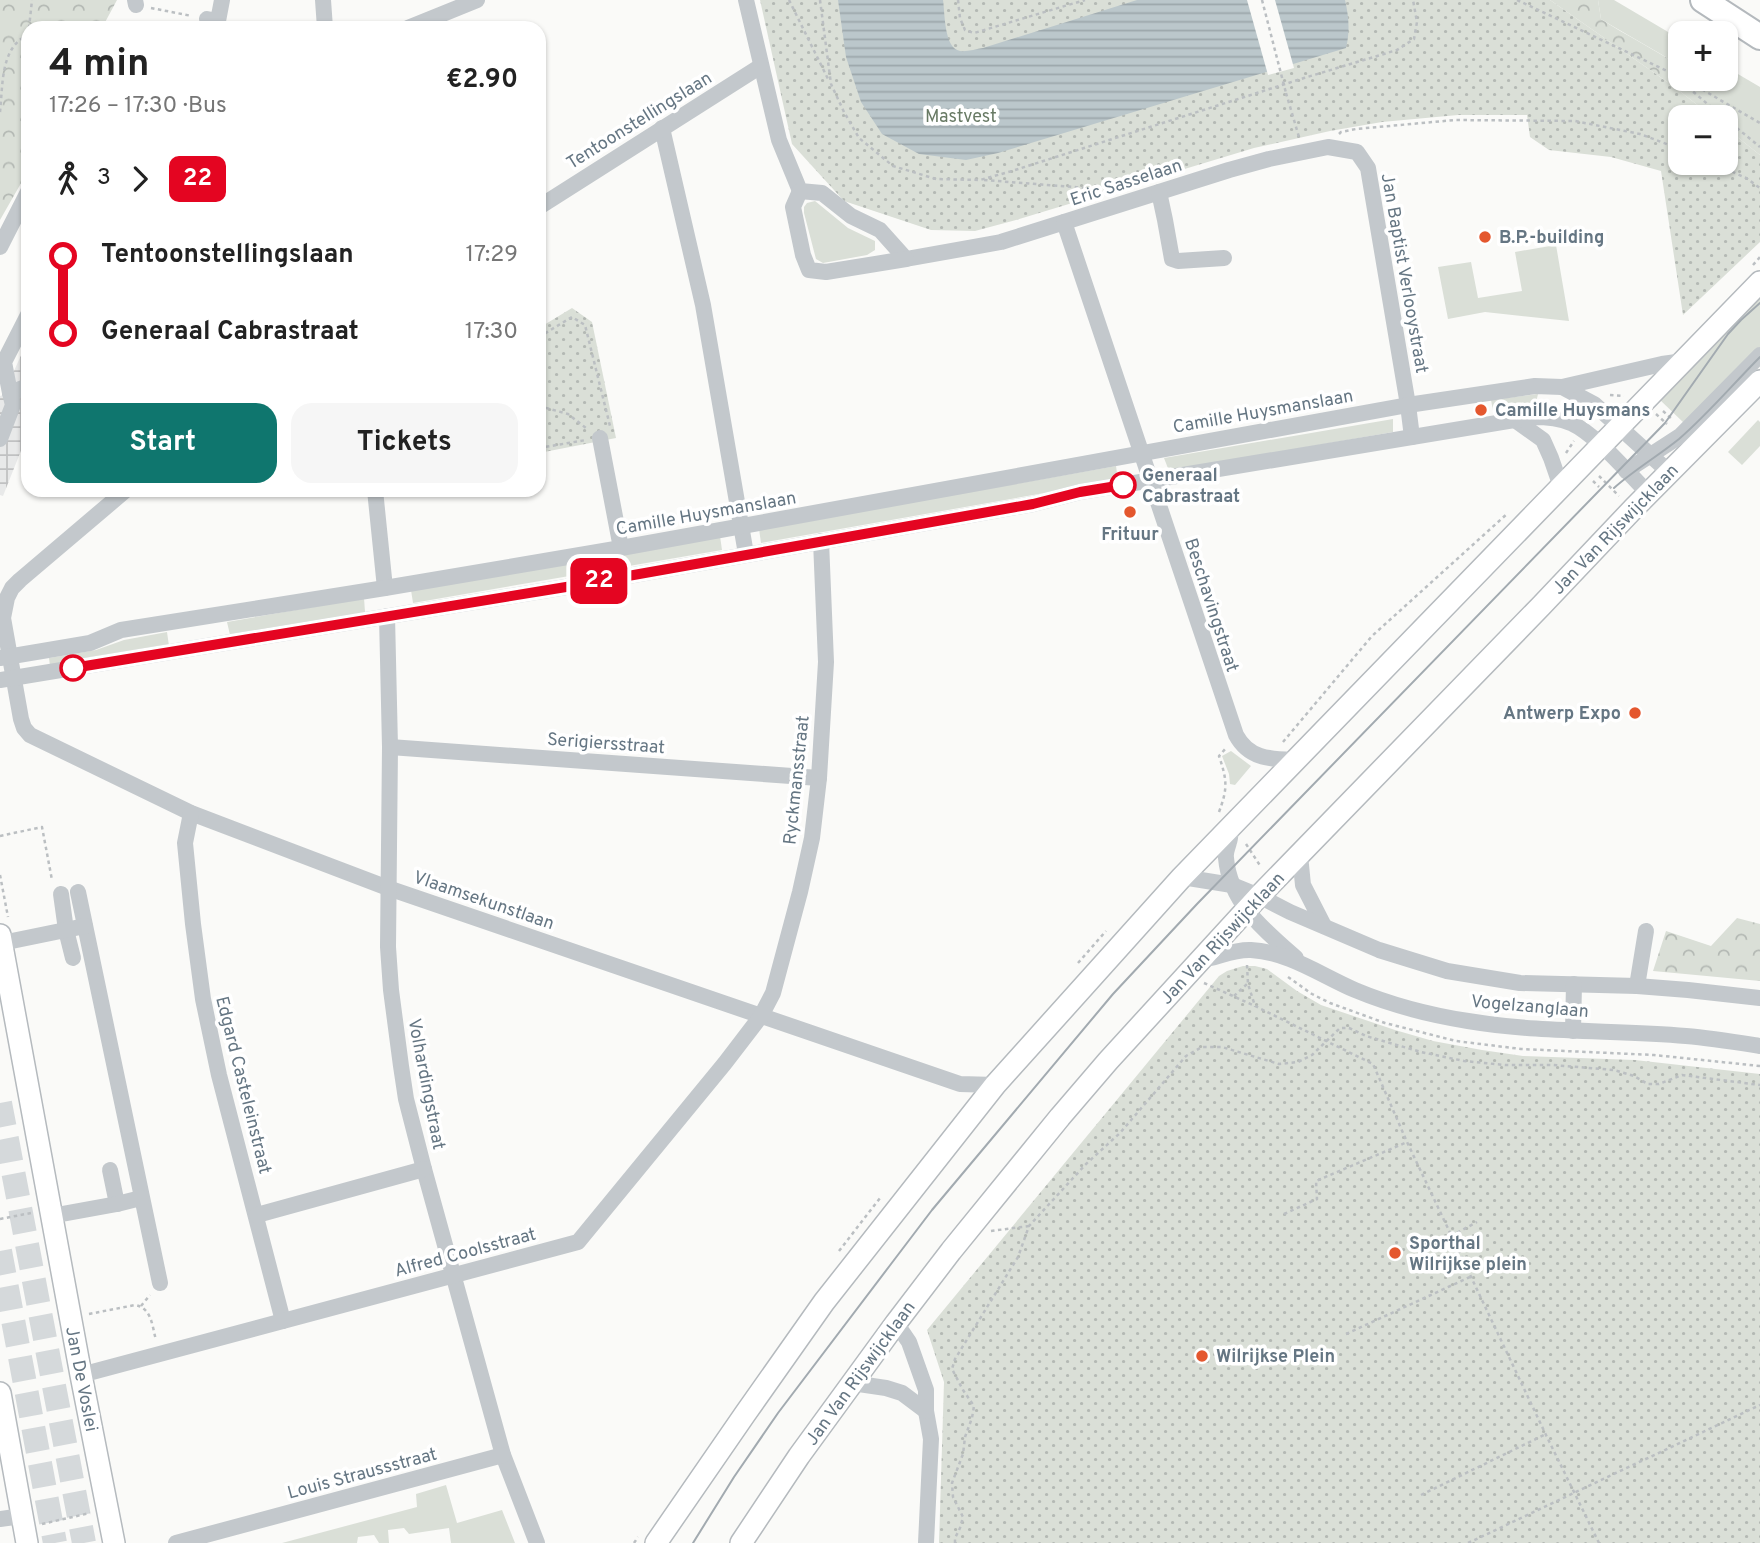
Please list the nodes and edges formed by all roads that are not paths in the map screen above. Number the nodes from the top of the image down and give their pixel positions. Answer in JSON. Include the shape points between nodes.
{"nodes":[{"id":1,"x":222,"y":0,"type":"edge"},
{"id":2,"x":323,"y":0,"type":"edge"},
{"id":3,"x":477,"y":0,"type":"edge"},
{"id":4,"x":746,"y":0,"type":"edge"},
{"id":5,"x":1703,"y":0,"type":"edge"},
{"id":6,"x":207,"y":19,"type":"road end"},
{"id":7,"x":321,"y":21,"type":"edge"},
{"id":8,"x":425,"y":21,"type":"edge"},
{"id":9,"x":1759,"y":37,"type":"edge"},
{"id":10,"x":761,"y":66,"type":"junction"},
{"id":11,"x":663,"y":128,"type":"junction"},
{"id":12,"x":1357,"y":152,"type":"joint"},
{"id":13,"x":800,"y":191,"type":"junction"},
{"id":14,"x":1159,"y":192,"type":"junction"},
{"id":15,"x":546,"y":202,"type":"edge"},
{"id":16,"x":21,"y":206,"type":"edge"},
{"id":17,"x":1064,"y":222,"type":"junction"},
{"id":18,"x":0,"y":247,"type":"edge"},
{"id":19,"x":1224,"y":258,"type":"dead end"},
{"id":20,"x":906,"y":259,"type":"junction"},
{"id":21,"x":1760,"y":282,"type":"edge"},
{"id":22,"x":21,"y":329,"type":"edge"},
{"id":23,"x":1760,"y":355,"type":"edge"},
{"id":24,"x":1684,"y":361,"type":"junction"},
{"id":25,"x":1760,"y":381,"type":"edge"},
{"id":26,"x":1562,"y":387,"type":"junction"},
{"id":27,"x":21,"y":389,"type":"edge"},
{"id":28,"x":10,"y":393,"type":"junction"},
{"id":29,"x":1408,"y":405,"type":"junction"},
{"id":30,"x":1515,"y":420,"type":"junction"},
{"id":31,"x":1620,"y":426,"type":"junction"},
{"id":32,"x":1412,"y":437,"type":"junction"},
{"id":33,"x":600,"y":438,"type":"road end"},
{"id":34,"x":0,"y":439,"type":"edge"},
{"id":35,"x":1601,"y":446,"type":"junction"},
{"id":36,"x":1142,"y":453,"type":"junction"},
{"id":37,"x":1651,"y":455,"type":"junction"},
{"id":38,"x":1626,"y":471,"type":"junction"},
{"id":39,"x":1670,"y":473,"type":"junction"},
{"id":40,"x":1558,"y":477,"type":"junction"},
{"id":41,"x":1151,"y":480,"type":"junction"},
{"id":42,"x":1648,"y":494,"type":"junction"},
{"id":43,"x":118,"y":497,"type":"edge"},
{"id":44,"x":376,"y":497,"type":"edge"},
{"id":45,"x":741,"y":527,"type":"junction"},
{"id":46,"x":821,"y":541,"type":"junction"},
{"id":47,"x":621,"y":548,"type":"junction"},
{"id":48,"x":746,"y":554,"type":"junction"},
{"id":49,"x":385,"y":588,"type":"junction"},
{"id":50,"x":387,"y":616,"type":"junction"},
{"id":51,"x":5,"y":658,"type":"edge"},
{"id":52,"x":7,"y":679,"type":"edge"},
{"id":53,"x":390,"y":747,"type":"junction"},
{"id":54,"x":1294,"y":760,"type":"junction"},
{"id":55,"x":819,"y":778,"type":"junction"},
{"id":56,"x":191,"y":813,"type":"junction"},
{"id":57,"x":1225,"y":819,"type":"junction"},
{"id":58,"x":1300,"y":855,"type":"junction"},
{"id":59,"x":1182,"y":877,"type":"junction"},
{"id":60,"x":1232,"y":885,"type":"junction"},
{"id":61,"x":388,"y":888,"type":"junction"},
{"id":62,"x":78,"y":892,"type":"dead end"},
{"id":63,"x":61,"y":894,"type":"road end"},
{"id":64,"x":1260,"y":896,"type":"junction"},
{"id":65,"x":85,"y":926,"type":"junction"},
{"id":66,"x":1324,"y":926,"type":"junction"},
{"id":67,"x":66,"y":930,"type":"junction"},
{"id":68,"x":1646,"y":931,"type":"dead end"},
{"id":69,"x":1,"y":939,"type":"edge"},
{"id":70,"x":73,"y":958,"type":"dead end"},
{"id":71,"x":1305,"y":966,"type":"junction"},
{"id":72,"x":1205,"y":967,"type":"junction"},
{"id":73,"x":1574,"y":984,"type":"junction"},
{"id":74,"x":1637,"y":986,"type":"junction"},
{"id":75,"x":1760,"y":998,"type":"edge"},
{"id":76,"x":761,"y":1016,"type":"junction"},
{"id":77,"x":1573,"y":1031,"type":"junction"},
{"id":78,"x":1760,"y":1046,"type":"edge"},
{"id":79,"x":995,"y":1085,"type":"junction"},
{"id":80,"x":424,"y":1169,"type":"junction"},
{"id":81,"x":110,"y":1170,"type":"dead end"},
{"id":82,"x":141,"y":1198,"type":"junction"},
{"id":83,"x":117,"y":1204,"type":"junction"},
{"id":84,"x":257,"y":1215,"type":"junction"},
{"id":85,"x":51,"y":1216,"type":"junction"},
{"id":86,"x":453,"y":1275,"type":"junction"},
{"id":87,"x":160,"y":1283,"type":"dead end"},
{"id":88,"x":283,"y":1321,"type":"junction"},
{"id":89,"x":896,"y":1323,"type":"junction"},
{"id":90,"x":81,"y":1375,"type":"junction"},
{"id":91,"x":852,"y":1382,"type":"junction"},
{"id":92,"x":0,"y":1393,"type":"edge"},
{"id":93,"x":926,"y":1411,"type":"junction"},
{"id":94,"x":503,"y":1455,"type":"junction"},
{"id":95,"x":0,"y":1519,"type":"edge"},
{"id":96,"x":29,"y":1528,"type":"edge"},
{"id":97,"x":231,"y":1536,"type":"edge"},
{"id":98,"x":114,"y":1543,"type":"edge"},
{"id":99,"x":176,"y":1543,"type":"edge"},
{"id":100,"x":537,"y":1543,"type":"edge"},
{"id":101,"x":656,"y":1543,"type":"edge"},
{"id":102,"x":741,"y":1543,"type":"edge"},
{"id":103,"x":926,"y":1543,"type":"edge"}],
"edges":[{"from":1,"to":6,"type":"street","via":[[218,21]]},
{"from":2,"to":7,"type":"street"},
{"from":3,"to":8,"type":"street"},
{"from":4,"to":10,"type":"street","name":"Eric Sasselaan"},
{"from":5,"to":9,"type":"highway"},
{"from":10,"to":11,"type":"street","name":"Tentoonstellingslaan"},
{"from":10,"to":13,"type":"street","name":"Eric Sasselaan","via":[[779,140]]},
{"from":11,"to":15,"type":"street","name":"Tentoonstellingslaan"},
{"from":11,"to":45,"type":"street","via":[[703,305]]},
{"from":12,"to":14,"type":"street","name":"Eric Sasselaan","via":[[1328,147],[1303,151]]},
{"from":12,"to":29,"type":"street","name":"Jan Baptist Verlooystraat","via":[[1368,168]]},
{"from":13,"to":20,"type":"street","via":[[822,193],[851,216],[880,230]]},
{"from":13,"to":20,"type":"street","name":"Eric Sasselaan","via":[[793,207],[809,270],[826,272]]},
{"from":14,"to":17,"type":"street","name":"Eric Sasselaan"},
{"from":14,"to":19,"type":"street","via":[[1172,258]]},
{"from":16,"to":18,"type":"street"},
{"from":17,"to":20,"type":"street","name":"Eric Sasselaan","via":[[1002,242]]},
{"from":17,"to":36,"type":"street","name":"Beschavingstraat"},
{"from":21,"to":24,"type":"main road"},
{"from":22,"to":28,"type":"street","via":[[4,362]]},
{"from":23,"to":37,"type":"street","via":[[1680,436]]},
{"from":24,"to":26,"type":"street","name":"Camille Huysmanslaan"},
{"from":24,"to":31,"type":"main road"},
{"from":25,"to":39,"type":"main road","name":"Jan Van Rijswijcklaan"},
{"from":26,"to":29,"type":"street","name":"Camille Huysmanslaan","via":[[1535,386]]},
{"from":26,"to":31,"type":"street","name":"Camille Huysmanslaan"},
{"from":27,"to":28,"type":"street"},
{"from":28,"to":34,"type":"street","via":[[13,405]]},
{"from":29,"to":32,"type":"street"},
{"from":29,"to":36,"type":"street","name":"Camille Huysmanslaan"},
{"from":30,"to":32,"type":"street"},
{"from":30,"to":35,"type":"street","via":[[1545,417],[1568,422]]},
{"from":30,"to":40,"type":"street","via":[[1543,440]]},
{"from":31,"to":35,"type":"main road"},
{"from":31,"to":37,"type":"street","name":"Camille Huysmanslaan"},
{"from":32,"to":41,"type":"street"},
{"from":33,"to":47,"type":"street"},
{"from":35,"to":38,"type":"street"},
{"from":35,"to":40,"type":"main road","via":[[1577,455]]},
{"from":36,"to":41,"type":"street","name":"Beschavingstraat"},
{"from":36,"to":45,"type":"street","name":"Camille Huysmanslaan"},
{"from":37,"to":38,"type":"street"},
{"from":37,"to":39,"type":"street","name":"Camille Huysmanslaan"},
{"from":38,"to":42,"type":"street"},
{"from":39,"to":42,"type":"main road","name":"Jan Van Rijswijcklaan"},
{"from":40,"to":54,"type":"main road"},
{"from":41,"to":46,"type":"street"},
{"from":41,"to":54,"type":"street","name":"Beschavingstraat","via":[[1240,743],[1268,759]]},
{"from":42,"to":58,"type":"main road","name":"Jan Van Rijswijcklaan"},
{"from":43,"to":51,"type":"street","via":[[12,588],[3,618]]},
{"from":44,"to":49,"type":"street"},
{"from":45,"to":47,"type":"street","name":"Camille Huysmanslaan"},
{"from":45,"to":48,"type":"street"},
{"from":46,"to":48,"type":"street"},
{"from":46,"to":55,"type":"street","name":"Ryckmansstraat","via":[[826,662]]},
{"from":47,"to":49,"type":"street","name":"Camille Huysmanslaan"},
{"from":48,"to":50,"type":"street"},
{"from":49,"to":51,"type":"street","name":"Camille Huysmanslaan","via":[[121,630],[90,643]]},
{"from":50,"to":52,"type":"street"},
{"from":50,"to":53,"type":"street","name":"Volhardingstraat"},
{"from":51,"to":52,"type":"street"},
{"from":52,"to":56,"type":"street","name":"Vlaamsekunstlaan","via":[[30,735]]},
{"from":53,"to":55,"type":"street","name":"Serigiersstraat"},
{"from":53,"to":61,"type":"street","name":"Volhardingstraat"},
{"from":54,"to":57,"type":"main road"},
{"from":55,"to":76,"type":"street","name":"Ryckmansstraat","via":[[800,892],[773,993]]},
{"from":56,"to":61,"type":"street","name":"Vlaamsekunstlaan"},
{"from":56,"to":84,"type":"street","name":"Edgard Casteleinstraat","via":[[185,843],[203,999]]},
{"from":57,"to":59,"type":"main road"},
{"from":57,"to":60,"type":"street"},
{"from":58,"to":64,"type":"main road","name":"Jan Van Rijswijcklaan"},
{"from":58,"to":66,"type":"street","via":[[1303,885]]},
{"from":59,"to":60,"type":"street","name":"Vogelzanglaan"},
{"from":59,"to":79,"type":"main road"},
{"from":60,"to":64,"type":"street","name":"Vogelzanglaan"},
{"from":61,"to":76,"type":"street","name":"Vlaamsekunstlaan"},
{"from":61,"to":80,"type":"street","name":"Volhardingstraat","via":[[395,1026]]},
{"from":62,"to":65,"type":"street"},
{"from":63,"to":67,"type":"street"},
{"from":64,"to":66,"type":"street","name":"Vogelzanglaan"},
{"from":64,"to":71,"type":"street","name":"Vogelzanglaan","via":[[1265,931]]},
{"from":64,"to":72,"type":"main road","name":"Jan Van Rijswijcklaan"},
{"from":65,"to":67,"type":"street","name":"Jan De Voslei"},
{"from":65,"to":82,"type":"street"},
{"from":66,"to":73,"type":"street","name":"Vogelzanglaan","via":[[1379,950],[1447,971],[1520,982]]},
{"from":67,"to":69,"type":"street","name":"Jan De Voslei"},
{"from":67,"to":70,"type":"street"},
{"from":68,"to":74,"type":"street"},
{"from":69,"to":85,"type":"main road","name":"Jan De Voslei"},
{"from":71,"to":72,"type":"street","name":"Vogelzanglaan","via":[[1254,950],[1223,954]]},
{"from":71,"to":77,"type":"street","name":"Vogelzanglaan","via":[[1406,1007],[1466,1021]]},
{"from":72,"to":89,"type":"main road","name":"Jan Van Rijswijcklaan","via":[[1060,1117]]},
{"from":73,"to":74,"type":"street","name":"Vogelzanglaan"},
{"from":73,"to":77,"type":"street"},
{"from":74,"to":75,"type":"street","name":"Vogelzanglaan"},
{"from":76,"to":79,"type":"street","name":"Vlaamsekunstlaan","via":[[960,1084]]},
{"from":76,"to":86,"type":"street","name":"Alfred Coolsstraat","via":[[578,1242]]},
{"from":77,"to":78,"type":"street","name":"Vogelzanglaan","via":[[1686,1036]]},
{"from":79,"to":101,"type":"main road","via":[[824,1302]]},
{"from":80,"to":84,"type":"street"},
{"from":80,"to":86,"type":"street","name":"Volhardingstraat"},
{"from":81,"to":83,"type":"street"},
{"from":82,"to":83,"type":"street"},
{"from":82,"to":87,"type":"street"},
{"from":83,"to":85,"type":"street"},
{"from":84,"to":88,"type":"street","name":"Edgard Casteleinstraat"},
{"from":85,"to":90,"type":"main road","name":"Jan De Voslei"},
{"from":86,"to":88,"type":"street","name":"Alfred Coolsstraat"},
{"from":86,"to":94,"type":"street","name":"Volhardingstraat"},
{"from":88,"to":90,"type":"street","name":"Alfred Coolsstraat"},
{"from":89,"to":91,"type":"main road","name":"Jan Van Rijswijcklaan"},
{"from":89,"to":93,"type":"street","via":[[917,1361],[926,1390]]},
{"from":90,"to":98,"type":"main road","name":"Jan De Voslei"},
{"from":91,"to":93,"type":"street","via":[[902,1394]]},
{"from":91,"to":102,"type":"main road","name":"Jan Van Rijswijcklaan"},
{"from":92,"to":96,"type":"main road"},
{"from":93,"to":103,"type":"street","via":[[931,1439]]},
{"from":94,"to":97,"type":"street","name":"Louis Straussstraat"},
{"from":94,"to":100,"type":"street","name":"Volhardingstraat"},
{"from":95,"to":96,"type":"street"},
{"from":97,"to":99,"type":"street","name":"Louis Straussstraat"}]}
